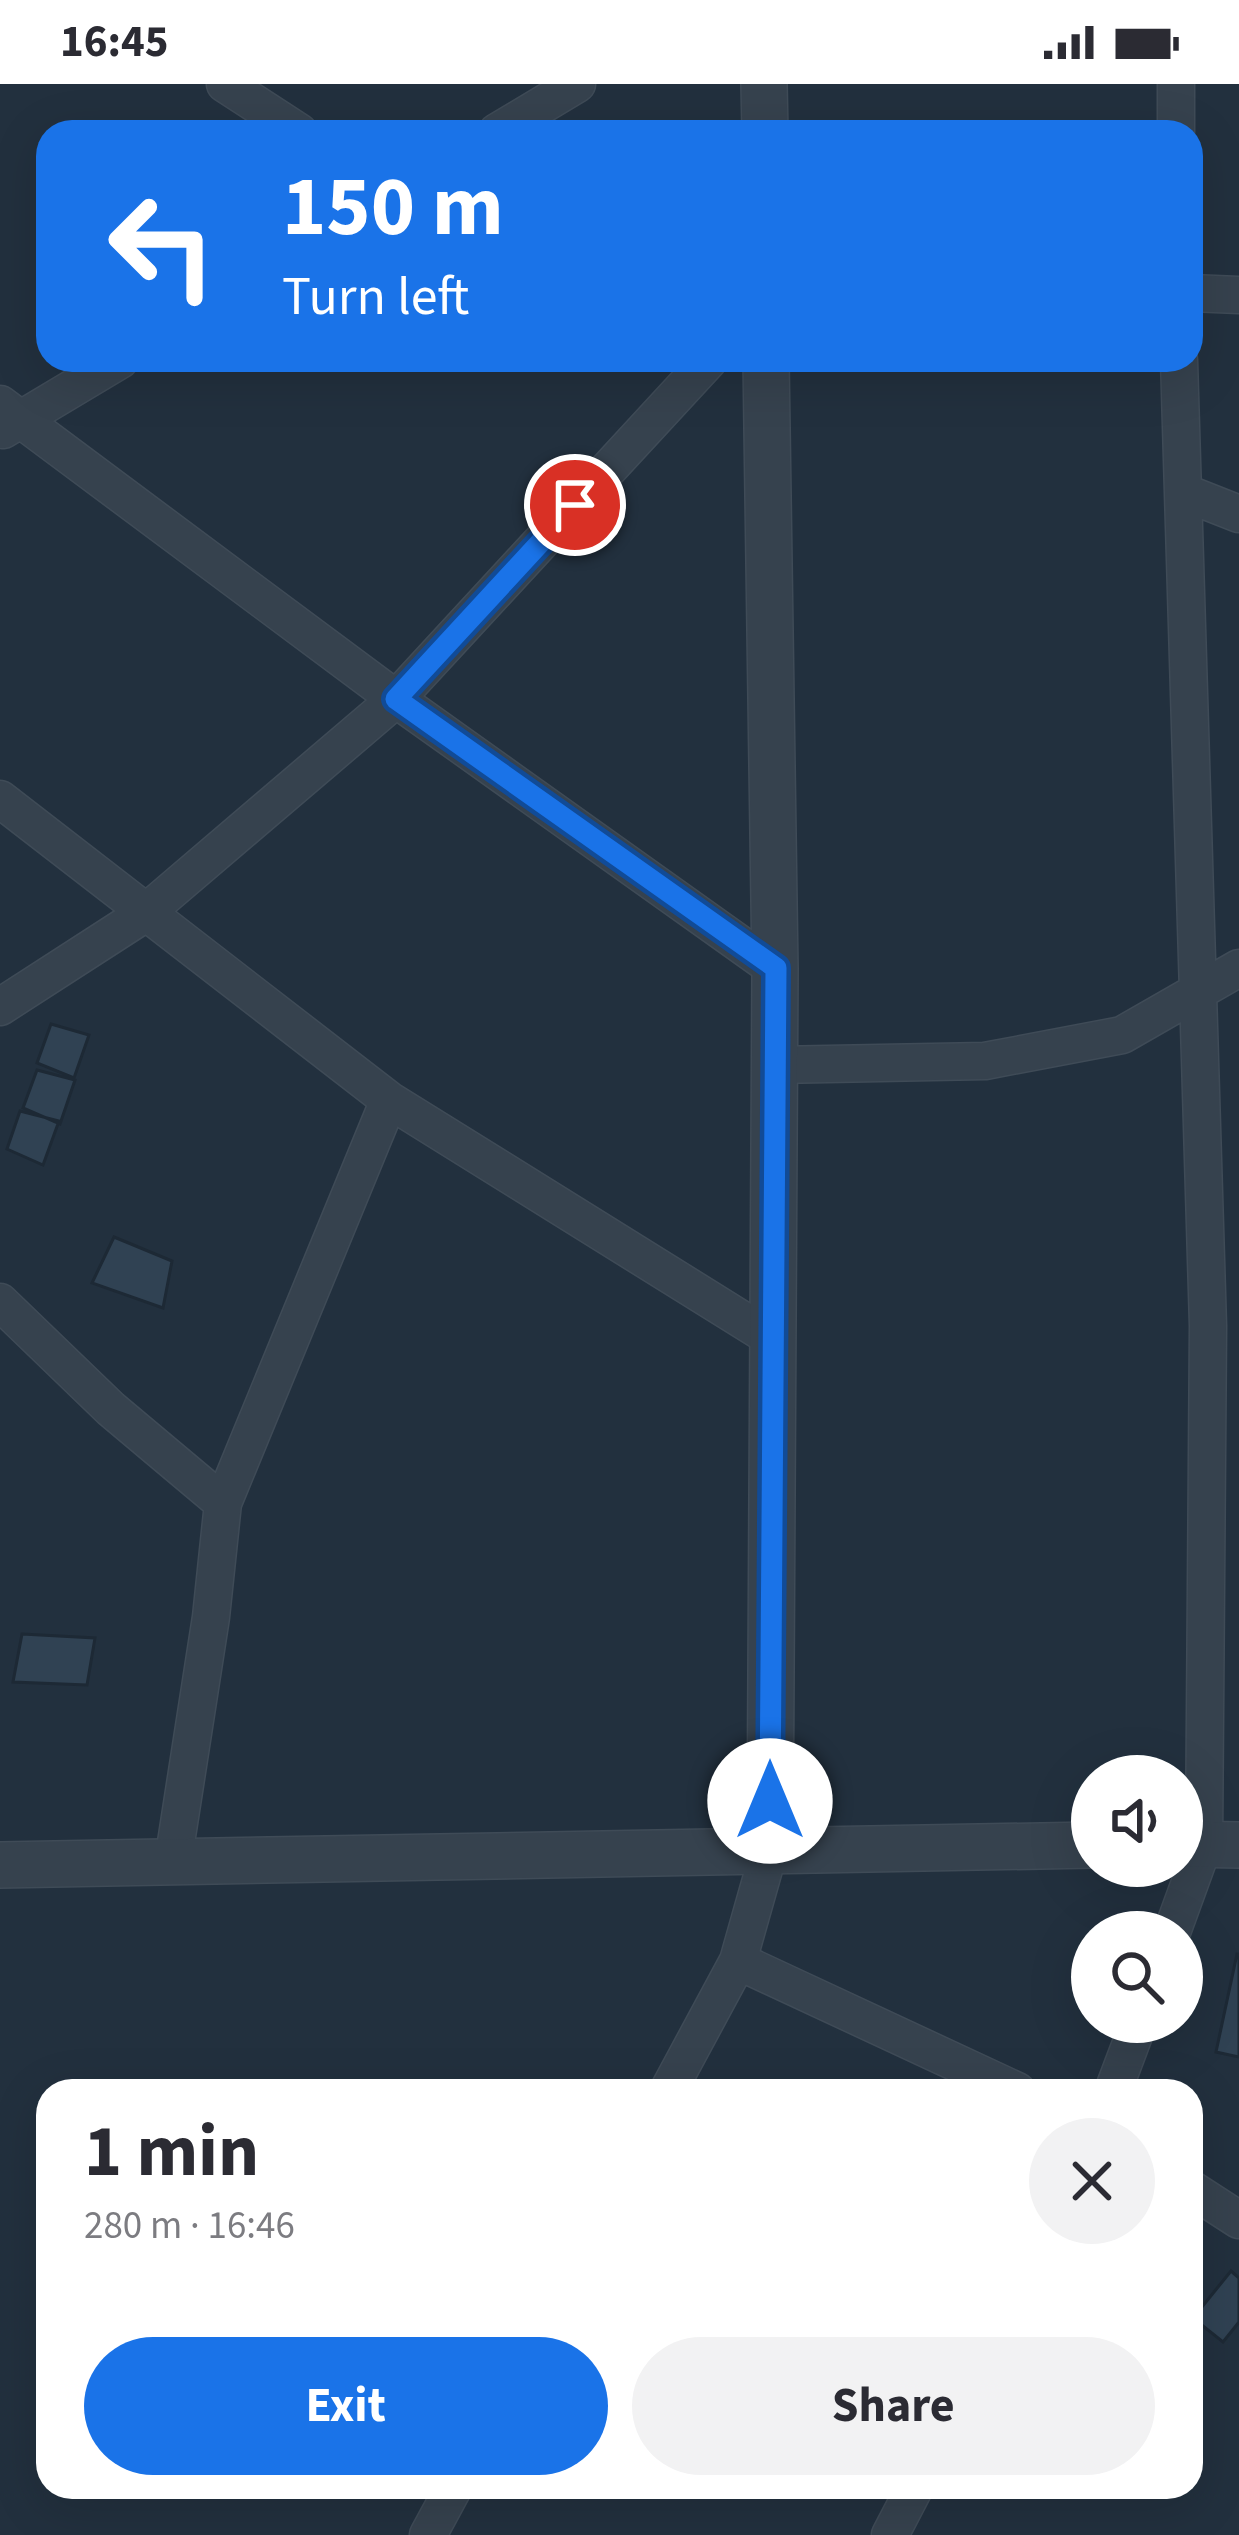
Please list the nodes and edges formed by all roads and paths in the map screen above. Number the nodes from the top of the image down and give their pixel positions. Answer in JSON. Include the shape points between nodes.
{"nodes":[{"id":1,"x":225,"y":84,"type":"edge"},
{"id":2,"x":577,"y":84,"type":"edge"},
{"id":3,"x":764,"y":84,"type":"edge"},
{"id":4,"x":1176,"y":84,"type":"edge"},
{"id":5,"x":280,"y":120,"type":"edge"},
{"id":6,"x":517,"y":120,"type":"edge"},
{"id":7,"x":765,"y":120,"type":"edge"},
{"id":8,"x":1177,"y":120,"type":"edge"},
{"id":9,"x":1203,"y":294,"type":"edge"},
{"id":10,"x":1239,"y":295,"type":"edge"},
{"id":11,"x":97,"y":372,"type":"edge"},
{"id":12,"x":684,"y":372,"type":"edge"},
{"id":13,"x":766,"y":372,"type":"edge"},
{"id":14,"x":1179,"y":372,"type":"edge"},
{"id":15,"x":7,"y":418,"type":"edge"},
{"id":16,"x":1183,"y":493,"type":"junction"},
{"id":17,"x":1239,"y":514,"type":"edge"},
{"id":18,"x":396,"y":699,"type":"junction"},
{"id":19,"x":0,"y":799,"type":"edge"},
{"id":20,"x":143,"y":914,"type":"junction"},
{"id":21,"x":776,"y":968,"type":"junction"},
{"id":22,"x":1239,"y":968,"type":"edge"},
{"id":23,"x":1197,"y":988,"type":"junction"},
{"id":24,"x":0,"y":1006,"type":"edge"},
{"id":25,"x":775,"y":1065,"type":"junction"},
{"id":26,"x":388,"y":1100,"type":"junction"},
{"id":27,"x":0,"y":1302,"type":"edge"},
{"id":28,"x":773,"y":1339,"type":"junction"},
{"id":29,"x":223,"y":1503,"type":"junction"},
{"id":30,"x":1208,"y":1844,"type":"edge"},
{"id":31,"x":1071,"y":1845,"type":"edge"},
{"id":32,"x":770,"y":1848,"type":"junction"},
{"id":33,"x":173,"y":1862,"type":"junction"},
{"id":34,"x":0,"y":1865,"type":"edge"},
{"id":35,"x":1181,"y":1911,"type":"edge"},
{"id":36,"x":738,"y":1961,"type":"junction"},
{"id":37,"x":1130,"y":2043,"type":"edge"},
{"id":38,"x":674,"y":2079,"type":"edge"},
{"id":39,"x":991,"y":2079,"type":"edge"},
{"id":40,"x":1117,"y":2079,"type":"edge"},
{"id":41,"x":1203,"y":2197,"type":"edge"},
{"id":42,"x":1239,"y":2220,"type":"edge"},
{"id":43,"x":448,"y":2499,"type":"edge"},
{"id":44,"x":909,"y":2499,"type":"edge"},
{"id":45,"x":428,"y":2535,"type":"edge"},
{"id":46,"x":890,"y":2535,"type":"edge"}],
"edges":[{"from":1,"to":5,"type":"street"},
{"from":2,"to":6,"type":"street"},
{"from":3,"to":7,"type":"street"},
{"from":4,"to":8,"type":"street"},
{"from":9,"to":10,"type":"street"},
{"from":11,"to":15,"type":"street"},
{"from":12,"to":18,"type":"street"},
{"from":13,"to":21,"type":"street"},
{"from":14,"to":16,"type":"street"},
{"from":15,"to":18,"type":"street"},
{"from":16,"to":17,"type":"street"},
{"from":16,"to":23,"type":"street"},
{"from":18,"to":20,"type":"street"},
{"from":18,"to":21,"type":"street"},
{"from":19,"to":20,"type":"street"},
{"from":20,"to":24,"type":"street"},
{"from":20,"to":26,"type":"street"},
{"from":21,"to":25,"type":"street"},
{"from":22,"to":23,"type":"street"},
{"from":23,"to":25,"type":"street","via":[[1122,1035],[986,1061]]},
{"from":23,"to":30,"type":"street","via":[[1208,1327]]},
{"from":25,"to":28,"type":"street"},
{"from":26,"to":28,"type":"street"},
{"from":26,"to":29,"type":"street"},
{"from":27,"to":29,"type":"street"},
{"from":28,"to":32,"type":"street"},
{"from":29,"to":33,"type":"street"},
{"from":30,"to":35,"type":"street"},
{"from":31,"to":32,"type":"street"},
{"from":32,"to":33,"type":"street"},
{"from":32,"to":36,"type":"street"},
{"from":33,"to":34,"type":"street"},
{"from":36,"to":38,"type":"street"},
{"from":36,"to":39,"type":"street"},
{"from":37,"to":40,"type":"street"},
{"from":41,"to":42,"type":"street"},
{"from":43,"to":45,"type":"street"},
{"from":44,"to":46,"type":"street"}]}
